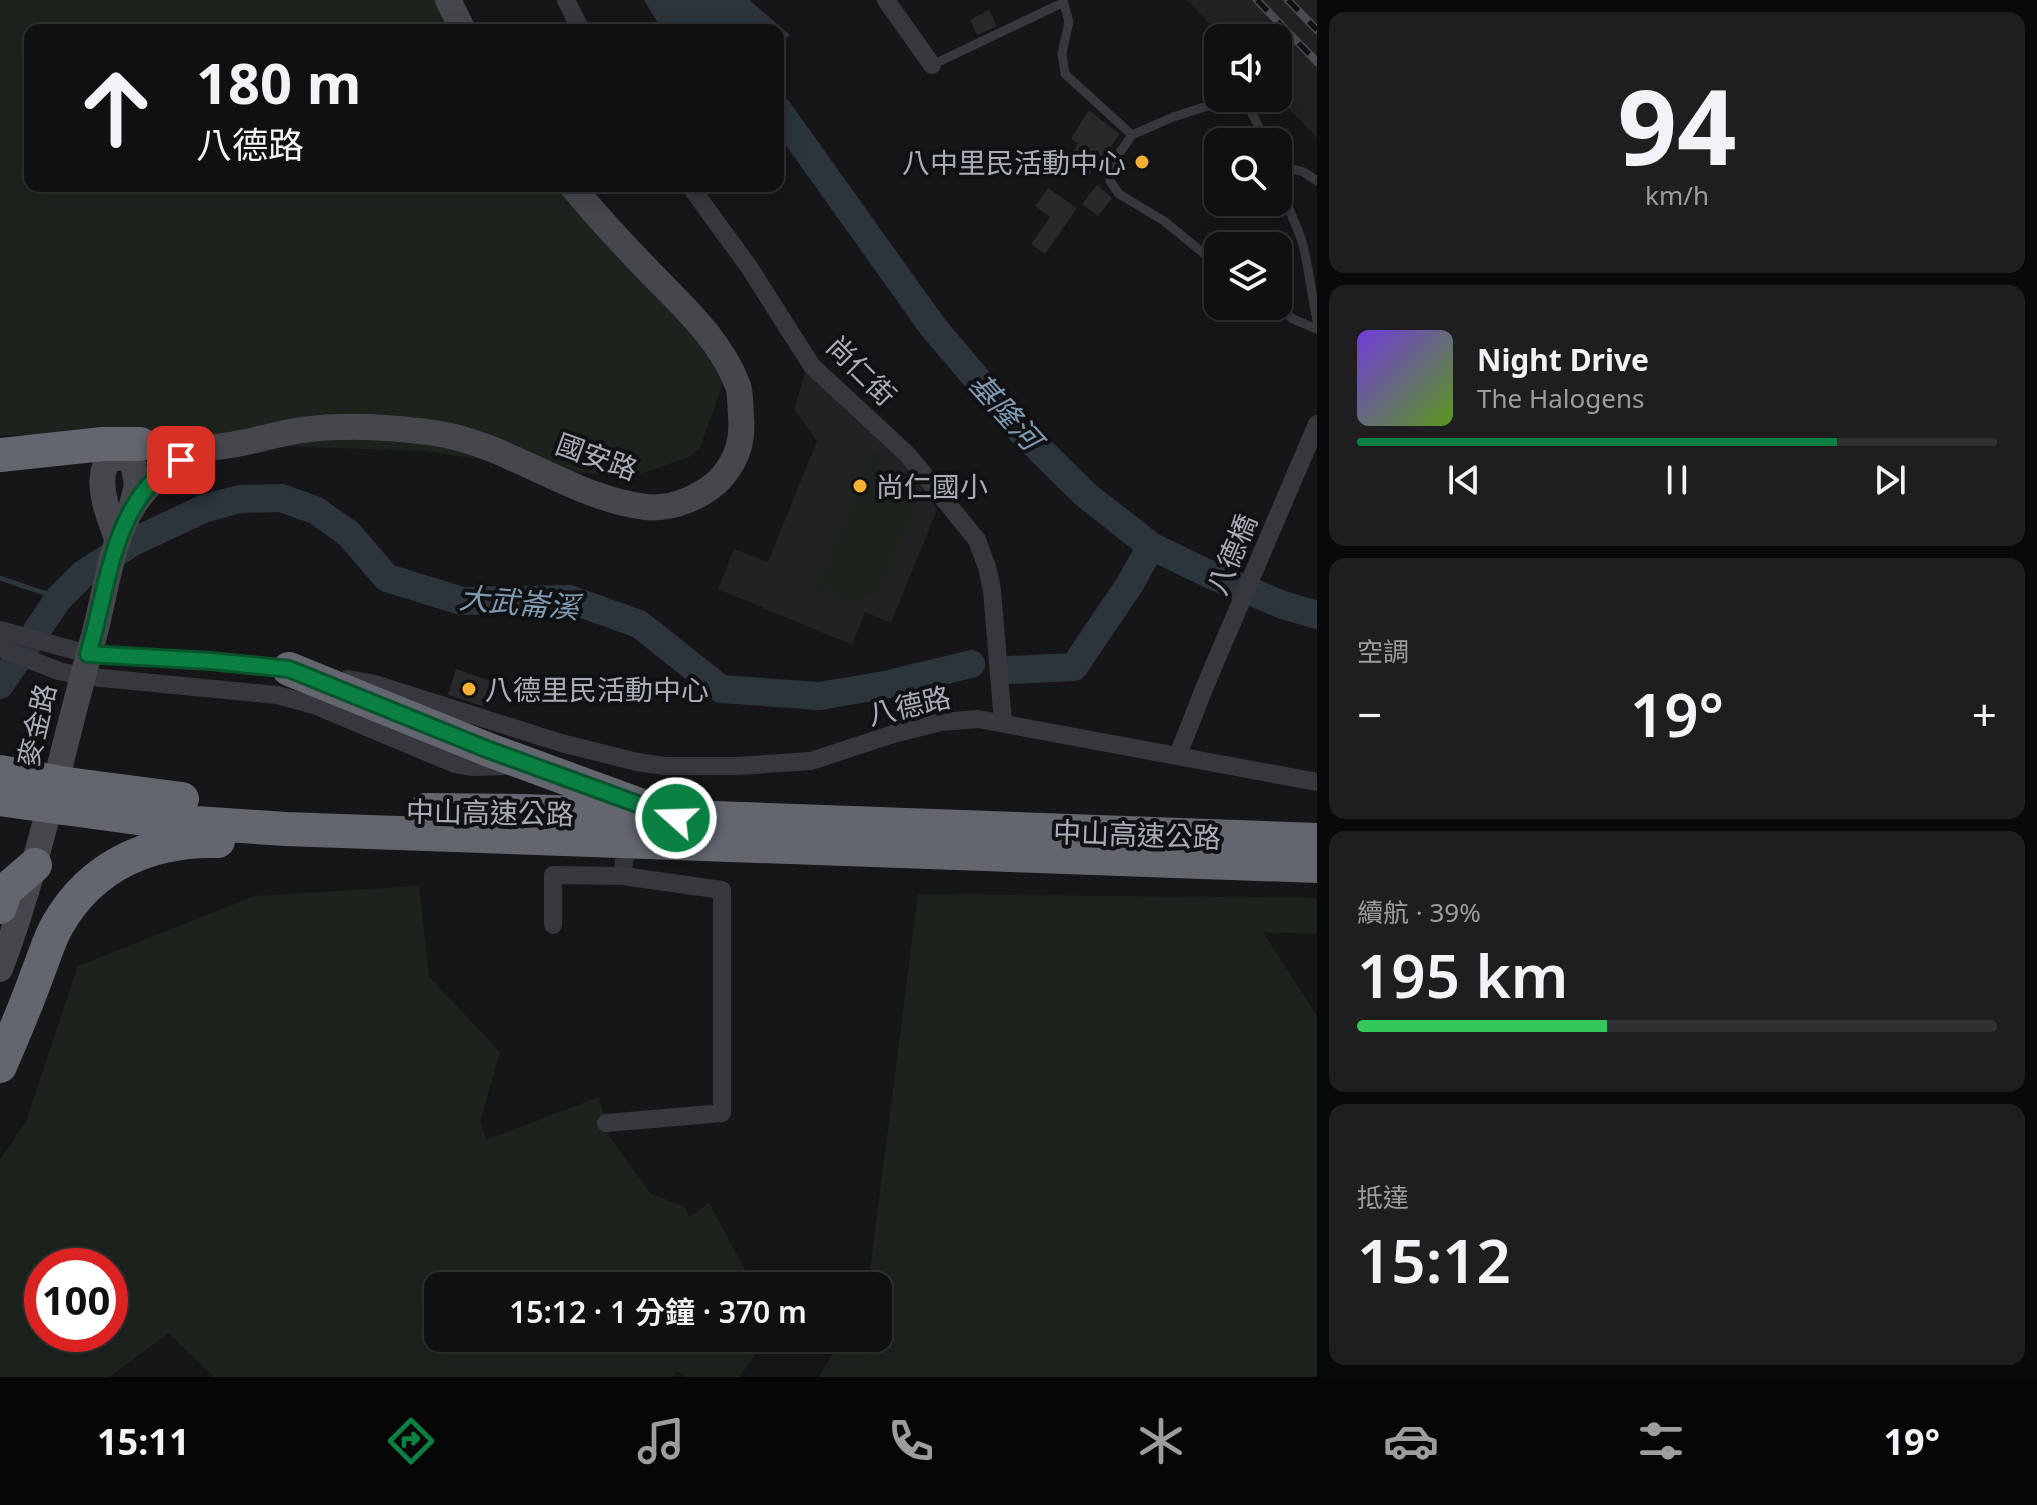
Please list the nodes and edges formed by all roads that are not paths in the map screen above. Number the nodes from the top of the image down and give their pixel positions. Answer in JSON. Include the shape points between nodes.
{"nodes":[{"id":1,"x":448,"y":0,"type":"edge"},
{"id":2,"x":566,"y":0,"type":"edge"},
{"id":3,"x":886,"y":0,"type":"edge"},
{"id":4,"x":1063,"y":2,"type":"edge"},
{"id":5,"x":460,"y":24,"type":"edge"},
{"id":6,"x":578,"y":24,"type":"edge"},
{"id":7,"x":932,"y":65,"type":"joint"},
{"id":8,"x":1260,"y":128,"type":"edge"},
{"id":9,"x":1132,"y":135,"type":"junction"},
{"id":10,"x":1292,"y":167,"type":"edge"},
{"id":11,"x":1317,"y":181,"type":"edge"},
{"id":12,"x":577,"y":192,"type":"edge"},
{"id":13,"x":694,"y":192,"type":"edge"},
{"id":14,"x":1291,"y":216,"type":"edge"},
{"id":15,"x":1204,"y":254,"type":"edge"},
{"id":16,"x":1292,"y":318,"type":"edge"},
{"id":17,"x":1317,"y":321,"type":"edge"},
{"id":18,"x":1317,"y":329,"type":"edge"},
{"id":19,"x":1317,"y":424,"type":"edge"},
{"id":20,"x":215,"y":447,"type":"junction"},
{"id":21,"x":121,"y":452,"type":"junction"},
{"id":22,"x":0,"y":455,"type":"edge"},
{"id":23,"x":130,"y":512,"type":"junction"},
{"id":24,"x":118,"y":541,"type":"junction"},
{"id":25,"x":3,"y":640,"type":"edge"},
{"id":26,"x":78,"y":657,"type":"junction"},
{"id":27,"x":289,"y":669,"type":"junction"},
{"id":28,"x":1003,"y":722,"type":"junction"},
{"id":29,"x":561,"y":743,"type":"junction"},
{"id":30,"x":539,"y":751,"type":"dead end"},
{"id":31,"x":1178,"y":755,"type":"junction"},
{"id":32,"x":503,"y":766,"type":"dead end"},
{"id":33,"x":0,"y":772,"type":"edge"},
{"id":34,"x":1317,"y":782,"type":"edge"},
{"id":35,"x":0,"y":799,"type":"edge"},
{"id":36,"x":63,"y":804,"type":"junction"},
{"id":37,"x":0,"y":813,"type":"edge"},
{"id":38,"x":676,"y":818,"type":"junction"},
{"id":39,"x":522,"y":836,"type":"junction"},
{"id":40,"x":1317,"y":840,"type":"edge"},
{"id":41,"x":35,"y":865,"type":"junction"},
{"id":42,"x":1317,"y":866,"type":"edge"},
{"id":43,"x":0,"y":907,"type":"edge"},
{"id":44,"x":553,"y":925,"type":"dead end"},
{"id":45,"x":0,"y":969,"type":"edge"},
{"id":46,"x":0,"y":1066,"type":"edge"},
{"id":47,"x":606,"y":1123,"type":"dead end"}],
"edges":[{"from":1,"to":5,"type":"street"},
{"from":2,"to":6,"type":"street"},
{"from":3,"to":7,"type":"street"},
{"from":4,"to":7,"type":"lane"},
{"from":4,"to":9,"type":"lane","via":[[1069,22],[1062,53],[1065,74]]},
{"from":8,"to":9,"type":"lane","via":[[1250,110],[1214,104]]},
{"from":9,"to":15,"type":"lane","via":[[1109,168],[1110,181],[1119,194]]},
{"from":10,"to":11,"type":"lane"},
{"from":12,"to":20,"type":"street","name":"國安路","via":[[721,351],[739,388],[742,429],[735,462],[713,487],[678,504],[648,508],[608,498],[458,437],[430,432],[304,430]]},
{"from":13,"to":28,"type":"street","name":"尚仁街","via":[[812,366],[908,455],[977,540],[992,590]]},
{"from":14,"to":17,"type":"lane","via":[[1302,243]]},
{"from":16,"to":18,"type":"lane"},
{"from":19,"to":31,"type":"street","name":"八德橋"},
{"from":20,"to":21,"type":"street","name":"國安路"},
{"from":20,"to":23,"type":"street","name":"麥金路","via":[[157,476]]},
{"from":21,"to":22,"type":"highway"},
{"from":21,"to":23,"type":"street","via":[[137,485]]},
{"from":21,"to":24,"type":"street","via":[[103,468],[101,498]]},
{"from":23,"to":24,"type":"street","name":"麥金路"},
{"from":24,"to":26,"type":"street","name":"麥金路"},
{"from":25,"to":26,"type":"street"},
{"from":26,"to":27,"type":"street","name":"八德路"},
{"from":26,"to":32,"type":"street","via":[[277,695],[314,705],[455,764]]},
{"from":26,"to":41,"type":"street","name":"麥金路"},
{"from":27,"to":29,"type":"street","name":"八德路","via":[[375,684]]},
{"from":27,"to":38,"type":"highway"},
{"from":28,"to":29,"type":"street","name":"八德路","via":[[941,722],[789,763],[636,770]]},
{"from":28,"to":31,"type":"street","name":"八德路"},
{"from":29,"to":30,"type":"street"},
{"from":31,"to":34,"type":"street","name":"八德路"},
{"from":33,"to":36,"type":"highway","name":"中山高速公路","bridge":true},
{"from":35,"to":36,"type":"highway","name":"中山高速公路","bridge":true},
{"from":36,"to":37,"type":"highway"},
{"from":36,"to":38,"type":"highway","name":"中山高速公路","via":[[167,798],[351,810]]},
{"from":36,"to":39,"type":"highway","name":"中山高速公路","via":[[152,820]]},
{"from":38,"to":40,"type":"highway","name":"中山高速公路"},
{"from":39,"to":42,"type":"highway","name":"中山高速公路"},
{"from":39,"to":46,"type":"highway","via":[[407,847],[200,841],[145,850],[107,868],[57,924]]},
{"from":41,"to":43,"type":"highway","via":[[5,891]]},
{"from":41,"to":45,"type":"street","name":"麥金路"},
{"from":44,"to":47,"type":"street","via":[[553,875],[623,873],[722,890],[722,1113]]}]}
